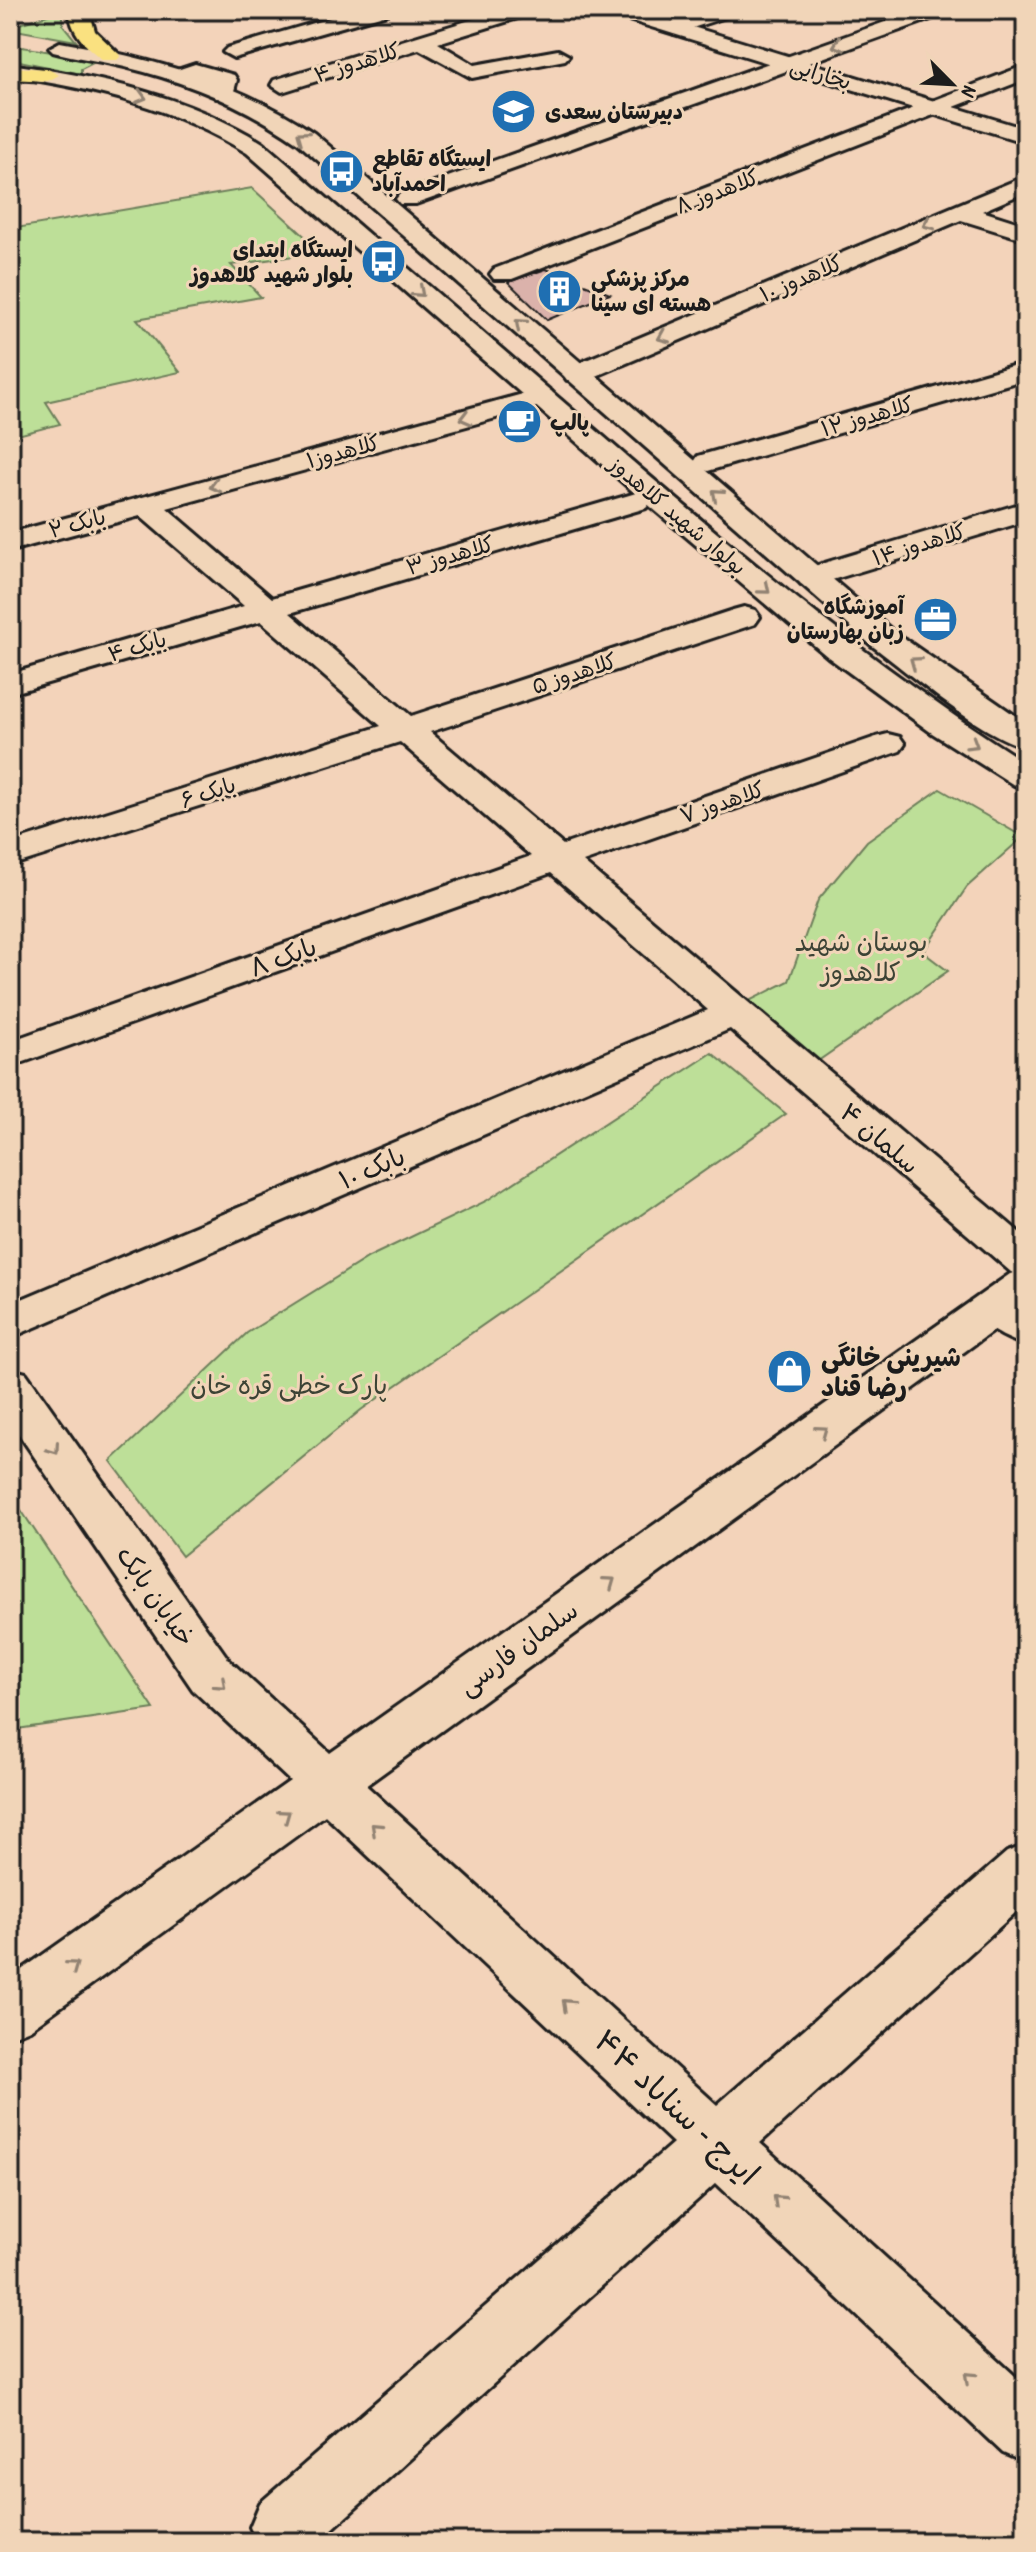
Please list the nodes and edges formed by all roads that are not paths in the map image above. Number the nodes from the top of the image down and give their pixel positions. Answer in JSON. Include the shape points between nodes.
{"nodes":[{"id":1,"x":79,"y":10,"type":"edge"},
{"id":2,"x":380,"y":10,"type":"edge"},
{"id":3,"x":524,"y":10,"type":"edge"},
{"id":4,"x":616,"y":10,"type":"edge"},
{"id":5,"x":728,"y":10,"type":"edge"},
{"id":6,"x":938,"y":10,"type":"edge"},
{"id":7,"x":674,"y":28,"type":"junction"},
{"id":8,"x":421,"y":42,"type":"junction"},
{"id":9,"x":39,"y":44,"type":"dead end"},
{"id":10,"x":234,"y":52,"type":"dead end"},
{"id":11,"x":558,"y":56,"type":"dead end"},
{"id":12,"x":122,"y":60,"type":"junction"},
{"id":13,"x":788,"y":63,"type":"junction"},
{"id":14,"x":1026,"y":71,"type":"edge"},
{"id":15,"x":10,"y":72,"type":"edge"},
{"id":16,"x":94,"y":84,"type":"junction"},
{"id":17,"x":282,"y":85,"type":"dead end"},
{"id":18,"x":932,"y":107,"type":"junction"},
{"id":19,"x":1026,"y":136,"type":"edge"},
{"id":20,"x":1026,"y":183,"type":"edge"},
{"id":21,"x":408,"y":199,"type":"dead end"},
{"id":22,"x":959,"y":211,"type":"junction"},
{"id":23,"x":1026,"y":233,"type":"edge"},
{"id":24,"x":503,"y":274,"type":"dead end"},
{"id":25,"x":1026,"y":370,"type":"edge"},
{"id":26,"x":577,"y":374,"type":"junction"},
{"id":27,"x":541,"y":397,"type":"junction"},
{"id":28,"x":708,"y":462,"type":"dead end"},
{"id":29,"x":636,"y":502,"type":"dead end"},
{"id":30,"x":145,"y":505,"type":"junction"},
{"id":31,"x":1026,"y":511,"type":"edge"},
{"id":32,"x":10,"y":542,"type":"edge"},
{"id":33,"x":812,"y":577,"type":"junction"},
{"id":34,"x":265,"y":609,"type":"junction"},
{"id":35,"x":744,"y":617,"type":"dead end"},
{"id":36,"x":10,"y":684,"type":"edge"},
{"id":37,"x":405,"y":729,"type":"junction"},
{"id":38,"x":1026,"y":737,"type":"edge"},
{"id":39,"x":888,"y":744,"type":"dead end"},
{"id":40,"x":1026,"y":778,"type":"edge"},
{"id":41,"x":10,"y":855,"type":"edge"},
{"id":42,"x":556,"y":859,"type":"junction"},
{"id":43,"x":734,"y":1013,"type":"junction"},
{"id":44,"x":10,"y":1055,"type":"edge"},
{"id":45,"x":1026,"y":1262,"type":"edge"},
{"id":46,"x":1015,"y":1307,"type":"edge"},
{"id":47,"x":10,"y":1322,"type":"edge"},
{"id":48,"x":10,"y":1385,"type":"edge"},
{"id":49,"x":328,"y":1784,"type":"junction"},
{"id":50,"x":1026,"y":1869,"type":"edge"},
{"id":51,"x":10,"y":2011,"type":"edge"},
{"id":52,"x":716,"y":2143,"type":"junction"},
{"id":53,"x":1026,"y":2430,"type":"edge"},
{"id":54,"x":284,"y":2527,"type":"dead end"}],
"edges":[{"from":1,"to":12,"type":"main road","via":[[88,38]]},
{"from":2,"to":10,"type":"street"},
{"from":3,"to":8,"type":"street","name":"کلاهدوز ۴"},
{"from":4,"to":7,"type":"street","name":"بخارایی"},
{"from":5,"to":7,"type":"street"},
{"from":6,"to":13,"type":"street","one_way":true},
{"from":7,"to":13,"type":"street","name":"بخارایی"},
{"from":8,"to":11,"type":"street","via":[[472,72]]},
{"from":8,"to":17,"type":"street","name":"کلاهدوز ۴"},
{"from":9,"to":12,"type":"street","name":"بولوار شهید کلاهدوز"},
{"from":12,"to":16,"type":"street","via":[[91,72]]},
{"from":26,"to":12,"type":"street","name":"بولوار شهید کلاهدوز","one_way":true,"via":[[307,138],[224,93]]},
{"from":13,"to":18,"type":"street","name":"بخارایی"},
{"from":13,"to":21,"type":"street"},
{"from":14,"to":18,"type":"street","name":"کلاهدوز ۸"},
{"from":15,"to":16,"type":"street","name":"بولوار شهید کلاهدوز"},
{"from":16,"to":27,"type":"street","name":"بولوار شهید کلاهدوز","one_way":true,"via":[[185,110],[255,148]]},
{"from":18,"to":19,"type":"street","name":"بخارایی"},
{"from":18,"to":24,"type":"street","name":"کلاهدوز ۸"},
{"from":20,"to":22,"type":"street","name":"کلاهدوز ۱۰"},
{"from":22,"to":23,"type":"street"},
{"from":22,"to":26,"type":"street","name":"کلاهدوز ۱۰","one_way":true},
{"from":25,"to":28,"type":"street","name":"کلاهدوز ۱۲"},
{"from":33,"to":26,"type":"street","name":"بولوار شهید کلاهدوز","one_way":true},
{"from":27,"to":30,"type":"street","name":"کلاهدوز۱","one_way":true},
{"from":27,"to":40,"type":"street","name":"بولوار شهید کلاهدوز","one_way":true,"via":[[839,650]]},
{"from":29,"to":34,"type":"street","name":"کلاهدوز ۳"},
{"from":30,"to":32,"type":"street","name":"بابک ۲"},
{"from":30,"to":34,"type":"street","name":"سلمان ۴"},
{"from":31,"to":33,"type":"street","name":"کلاهدوز ۱۴"},
{"from":38,"to":33,"type":"street","name":"بولوار شهید کلاهدوز","one_way":true,"via":[[882,638]]},
{"from":34,"to":36,"type":"street","name":"بابک ۴"},
{"from":34,"to":37,"type":"street","name":"سلمان ۴"},
{"from":35,"to":37,"type":"street","name":"کلاهدوز ۵"},
{"from":37,"to":41,"type":"street","name":"بابک ۶"},
{"from":37,"to":42,"type":"street","name":"سلمان ۴"},
{"from":39,"to":42,"type":"street","name":"کلاهدوز ۷"},
{"from":42,"to":43,"type":"street","name":"سلمان ۴"},
{"from":42,"to":44,"type":"street","name":"بابک ۸"},
{"from":43,"to":45,"type":"street","name":"سلمان ۴"},
{"from":43,"to":47,"type":"street","name":"بابک ۱۰"},
{"from":49,"to":46,"type":"street","name":"سلمان فارسی","one_way":true},
{"from":48,"to":49,"type":"street","name":"خیابان بابک","one_way":true,"via":[[211,1675]]},
{"from":51,"to":49,"type":"street","name":"سلمان فارسی","one_way":true},
{"from":52,"to":49,"type":"street","name":"ایرج - سناباد ۴۴","one_way":true},
{"from":50,"to":52,"type":"street"},
{"from":53,"to":52,"type":"street","name":"ایرج - سناباد ۴۴","one_way":true},
{"from":52,"to":54,"type":"street"}]}
